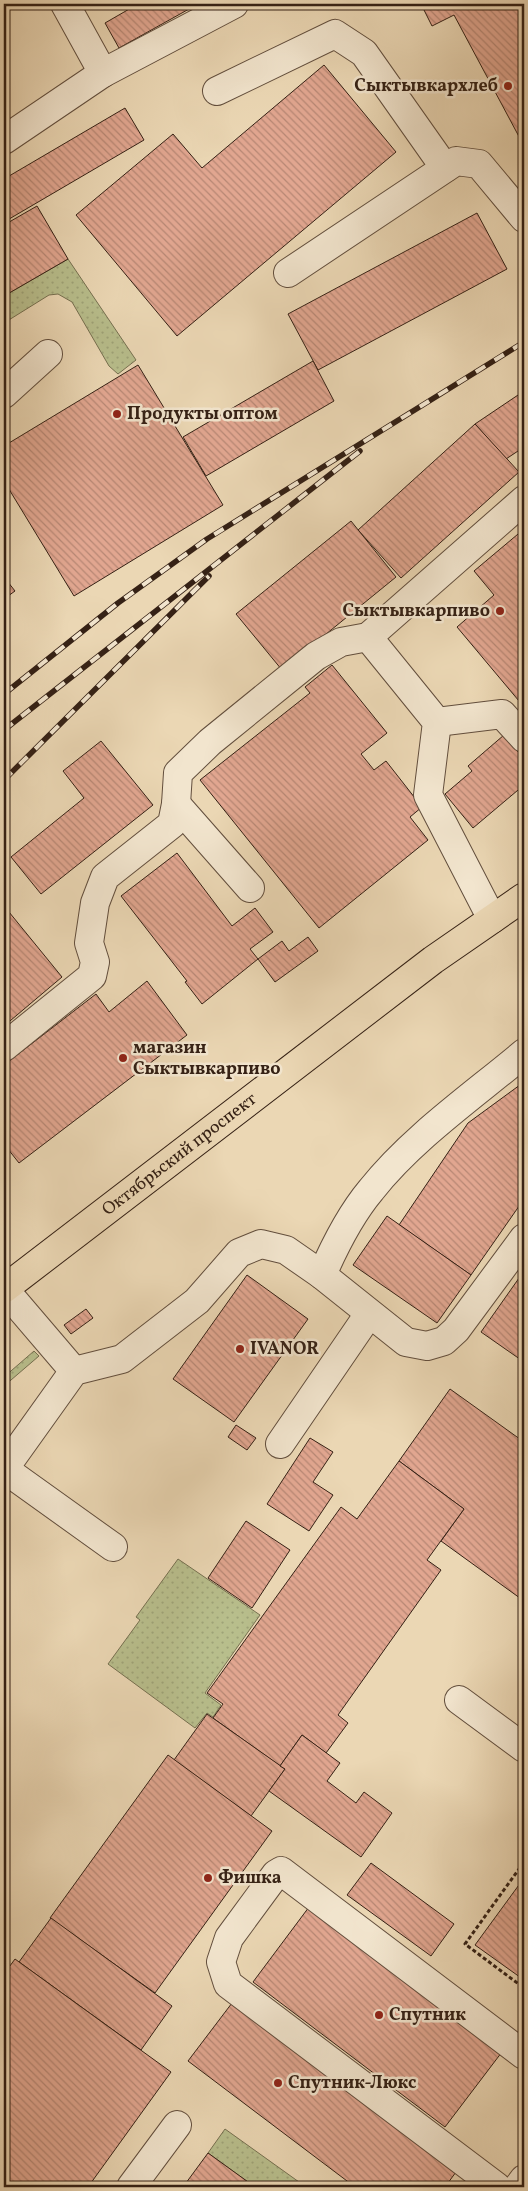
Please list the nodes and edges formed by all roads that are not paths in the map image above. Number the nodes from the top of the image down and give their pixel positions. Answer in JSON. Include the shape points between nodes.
{"nodes":[{"id":1,"x":65,"y":4,"type":"edge"},
{"id":2,"x":234,"y":4,"type":"edge"},
{"id":3,"x":103,"y":73,"type":"junction"},
{"id":4,"x":217,"y":91,"type":"dead end"},
{"id":5,"x":4,"y":140,"type":"edge"},
{"id":6,"x":445,"y":168,"type":"junction"},
{"id":7,"x":524,"y":218,"type":"edge"},
{"id":8,"x":288,"y":273,"type":"dead end"},
{"id":9,"x":48,"y":354,"type":"dead end"},
{"id":10,"x":4,"y":394,"type":"edge"},
{"id":11,"x":524,"y":500,"type":"edge"},
{"id":12,"x":368,"y":637,"type":"junction"},
{"id":13,"x":437,"y":722,"type":"junction"},
{"id":14,"x":524,"y":738,"type":"edge"},
{"id":15,"x":176,"y":804,"type":"junction"},
{"id":16,"x":250,"y":888,"type":"dead end"},
{"id":17,"x":524,"y":896,"type":"edge"},
{"id":18,"x":492,"y":919,"type":"junction"},
{"id":19,"x":4,"y":1047,"type":"edge"},
{"id":20,"x":524,"y":1053,"type":"edge"},
{"id":21,"x":524,"y":1238,"type":"edge"},
{"id":22,"x":322,"y":1275,"type":"junction"},
{"id":23,"x":4,"y":1289,"type":"edge"},
{"id":24,"x":369,"y":1314,"type":"junction"},
{"id":25,"x":74,"y":1371,"type":"junction"},
{"id":26,"x":280,"y":1444,"type":"dead end"},
{"id":27,"x":4,"y":1469,"type":"edge"},
{"id":28,"x":114,"y":1547,"type":"dead end"},
{"id":29,"x":459,"y":1700,"type":"dead end"},
{"id":30,"x":524,"y":1748,"type":"edge"},
{"id":31,"x":524,"y":2054,"type":"edge"},
{"id":32,"x":178,"y":2125,"type":"dead end"},
{"id":33,"x":524,"y":2179,"type":"edge"},
{"id":34,"x":131,"y":2187,"type":"edge"},
{"id":35,"x":497,"y":2187,"type":"edge"},
{"id":36,"x":518,"y":2187,"type":"edge"}],
"edges":[{"from":1,"to":3,"type":"street"},
{"from":2,"to":3,"type":"street"},
{"from":3,"to":5,"type":"street"},
{"from":4,"to":6,"type":"street","via":[[334,34],[364,52]]},
{"from":6,"to":7,"type":"street","via":[[456,161],[479,164]]},
{"from":6,"to":8,"type":"street"},
{"from":9,"to":10,"type":"street"},
{"from":11,"to":12,"type":"street"},
{"from":12,"to":13,"type":"street"},
{"from":12,"to":15,"type":"street","via":[[341,642],[316,656],[210,742],[178,772]]},
{"from":13,"to":14,"type":"street","via":[[502,714]]},
{"from":13,"to":18,"type":"street","via":[[428,795]]},
{"from":15,"to":16,"type":"street"},
{"from":15,"to":19,"type":"street","via":[[172,824],[105,877],[95,903],[90,943],[95,962],[92,976]]},
{"from":17,"to":18,"type":"main road","name":"Октябрьский проспект"},
{"from":18,"to":23,"type":"main road","name":"Октябрьский проспект","via":[[425,966]]},
{"from":20,"to":22,"type":"street","via":[[424,1136],[371,1189],[338,1239]]},
{"from":21,"to":24,"type":"street","via":[[456,1330],[444,1341],[427,1346],[406,1342]]},
{"from":22,"to":24,"type":"street"},
{"from":22,"to":25,"type":"street","via":[[286,1250],[261,1244],[239,1253],[197,1301],[122,1359]]},
{"from":23,"to":25,"type":"street"},
{"from":24,"to":26,"type":"street"},
{"from":25,"to":27,"type":"street"},
{"from":27,"to":28,"type":"street"},
{"from":29,"to":30,"type":"street"},
{"from":31,"to":35,"type":"street","via":[[281,1871],[229,1938],[221,1962],[228,1984]]},
{"from":32,"to":34,"type":"street"},
{"from":33,"to":36,"type":"street"}]}
